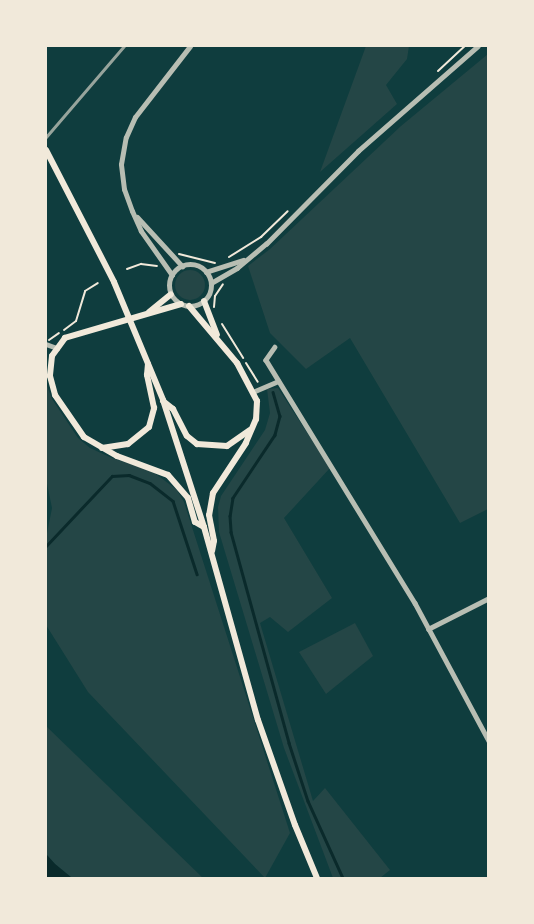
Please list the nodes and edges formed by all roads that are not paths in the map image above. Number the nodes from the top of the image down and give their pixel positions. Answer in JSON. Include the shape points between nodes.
{"nodes":[{"id":1,"x":190,"y":46,"type":"edge"},
{"id":2,"x":478,"y":46,"type":"edge"},
{"id":3,"x":46,"y":150,"type":"edge"},
{"id":4,"x":132,"y":211,"type":"junction"},
{"id":5,"x":244,"y":260,"type":"junction"},
{"id":6,"x":182,"y":266,"type":"junction"},
{"id":7,"x":206,"y":271,"type":"junction"},
{"id":8,"x":172,"y":275,"type":"junction"},
{"id":9,"x":211,"y":283,"type":"junction"},
{"id":10,"x":171,"y":294,"type":"junction"},
{"id":11,"x":204,"y":301,"type":"junction"},
{"id":12,"x":185,"y":305,"type":"junction"},
{"id":13,"x":147,"y":313,"type":"junction"},
{"id":14,"x":217,"y":337,"type":"junction"},
{"id":15,"x":46,"y":343,"type":"edge"},
{"id":16,"x":275,"y":347,"type":"dead end"},
{"id":17,"x":57,"y":348,"type":"junction"},
{"id":18,"x":148,"y":362,"type":"junction"},
{"id":19,"x":278,"y":381,"type":"junction"},
{"id":20,"x":258,"y":389,"type":"junction"},
{"id":21,"x":163,"y":400,"type":"junction"},
{"id":22,"x":252,"y":428,"type":"junction"},
{"id":23,"x":101,"y":448,"type":"junction"},
{"id":24,"x":204,"y":527,"type":"junction"},
{"id":25,"x":211,"y":553,"type":"junction"},
{"id":26,"x":488,"y":598,"type":"edge"},
{"id":27,"x":428,"y":629,"type":"junction"},
{"id":28,"x":488,"y":741,"type":"edge"},
{"id":29,"x":317,"y":878,"type":"edge"}],
"edges":[{"from":1,"to":4,"type":"street","via":[[135,117],[126,137],[121,164]]},
{"from":2,"to":5,"type":"street","via":[[358,151],[266,244]]},
{"from":3,"to":18,"type":"main road"},
{"from":4,"to":6,"type":"street"},
{"from":4,"to":8,"type":"street"},
{"from":5,"to":7,"type":"street"},
{"from":5,"to":9,"type":"street"},
{"from":6,"to":7,"type":"street","via":[[195,265]]},
{"from":6,"to":8,"type":"street"},
{"from":7,"to":9,"type":"street"},
{"from":8,"to":10,"type":"street"},
{"from":9,"to":11,"type":"street"},
{"from":10,"to":12,"type":"street"},
{"from":10,"to":13,"type":"main road"},
{"from":11,"to":12,"type":"street"},
{"from":11,"to":14,"type":"main road"},
{"from":12,"to":13,"type":"main road"},
{"from":12,"to":14,"type":"main road"},
{"from":13,"to":17,"type":"main road","via":[[76,332]]},
{"from":14,"to":20,"type":"main road"},
{"from":15,"to":17,"type":"street"},
{"from":16,"to":19,"type":"street","via":[[266,360]]},
{"from":17,"to":23,"type":"main road","via":[[50,366],[55,395],[78,431]]},
{"from":18,"to":21,"type":"main road"},
{"from":18,"to":23,"type":"main road","via":[[154,408],[149,428],[128,444]]},
{"from":19,"to":20,"type":"street"},
{"from":19,"to":27,"type":"street"},
{"from":20,"to":22,"type":"main road"},
{"from":21,"to":22,"type":"main road","via":[[197,444],[227,446]]},
{"from":21,"to":24,"type":"main road"},
{"from":22,"to":25,"type":"main road","via":[[213,493]]},
{"from":23,"to":24,"type":"main road","via":[[168,475],[188,498],[195,522]]},
{"from":24,"to":25,"type":"main road"},
{"from":25,"to":29,"type":"main road","via":[[275,772]]},
{"from":26,"to":27,"type":"street"},
{"from":27,"to":28,"type":"street"}]}
